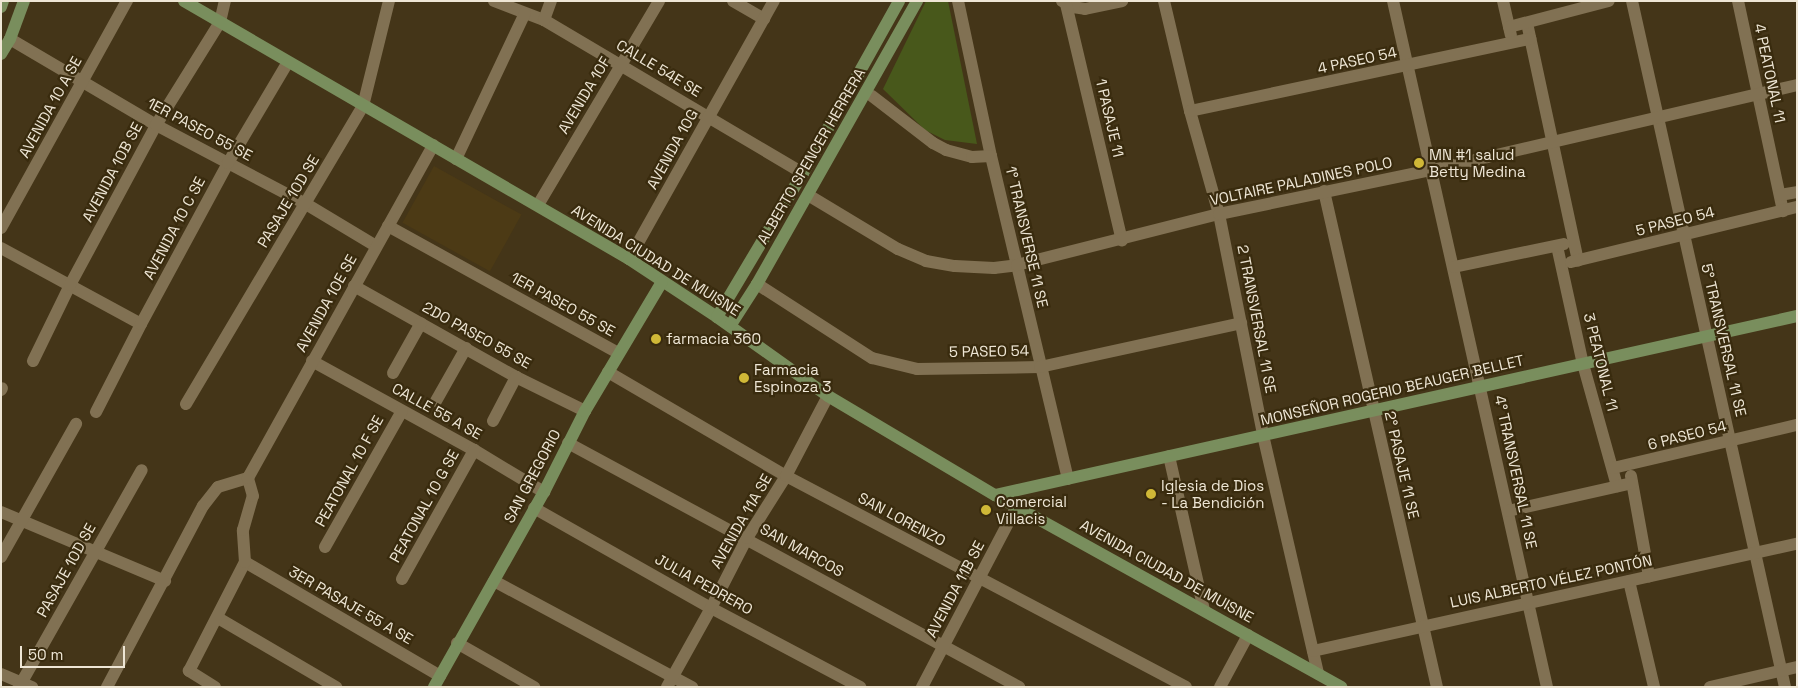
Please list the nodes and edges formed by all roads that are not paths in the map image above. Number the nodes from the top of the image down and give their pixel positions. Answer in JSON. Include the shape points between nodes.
{"nodes":[{"id":1,"x":4,"y":1,"type":"edge"},
{"id":2,"x":24,"y":1,"type":"edge"},
{"id":3,"x":127,"y":1,"type":"edge"},
{"id":4,"x":184,"y":1,"type":"edge"},
{"id":5,"x":225,"y":1,"type":"edge"},
{"id":6,"x":389,"y":1,"type":"edge"},
{"id":7,"x":494,"y":1,"type":"edge"},
{"id":8,"x":551,"y":1,"type":"edge"},
{"id":9,"x":659,"y":1,"type":"edge"},
{"id":10,"x":732,"y":1,"type":"edge"},
{"id":11,"x":774,"y":1,"type":"edge"},
{"id":12,"x":899,"y":1,"type":"edge"},
{"id":13,"x":917,"y":1,"type":"edge"},
{"id":14,"x":958,"y":1,"type":"edge"},
{"id":15,"x":1122,"y":1,"type":"edge"},
{"id":16,"x":1164,"y":1,"type":"edge"},
{"id":17,"x":1393,"y":1,"type":"edge"},
{"id":18,"x":1503,"y":1,"type":"edge"},
{"id":19,"x":1609,"y":1,"type":"edge"},
{"id":20,"x":1632,"y":1,"type":"edge"},
{"id":21,"x":1738,"y":1,"type":"edge"},
{"id":22,"x":1064,"y":3,"type":"edge"},
{"id":23,"x":1,"y":7,"type":"edge"},
{"id":24,"x":526,"y":13,"type":"junction"},
{"id":25,"x":764,"y":19,"type":"junction"},
{"id":26,"x":544,"y":20,"type":"junction"},
{"id":27,"x":220,"y":22,"type":"junction"},
{"id":28,"x":1527,"y":23,"type":"junction"},
{"id":29,"x":1509,"y":27,"type":"junction"},
{"id":30,"x":10,"y":38,"type":"junction"},
{"id":31,"x":1530,"y":39,"type":"junction"},
{"id":32,"x":1513,"y":44,"type":"junction"},
{"id":33,"x":1,"y":54,"type":"edge"},
{"id":34,"x":288,"y":62,"type":"junction"},
{"id":35,"x":621,"y":65,"type":"junction"},
{"id":36,"x":1408,"y":66,"type":"junction"},
{"id":37,"x":81,"y":82,"type":"junction"},
{"id":38,"x":1797,"y":85,"type":"edge"},
{"id":39,"x":1758,"y":94,"type":"junction"},
{"id":40,"x":872,"y":96,"type":"dead end"},
{"id":41,"x":363,"y":106,"type":"junction"},
{"id":42,"x":1190,"y":111,"type":"junction"},
{"id":43,"x":709,"y":117,"type":"junction"},
{"id":44,"x":1659,"y":119,"type":"junction"},
{"id":45,"x":156,"y":125,"type":"junction"},
{"id":46,"x":1554,"y":142,"type":"junction"},
{"id":47,"x":433,"y":145,"type":"junction"},
{"id":48,"x":991,"y":156,"type":"junction"},
{"id":49,"x":456,"y":159,"type":"junction"},
{"id":50,"x":228,"y":163,"type":"junction"},
{"id":51,"x":1432,"y":170,"type":"junction"},
{"id":52,"x":803,"y":173,"type":"junction"},
{"id":53,"x":1324,"y":191,"type":"junction"},
{"id":54,"x":1797,"y":192,"type":"edge"},
{"id":55,"x":808,"y":195,"type":"junction"},
{"id":56,"x":1780,"y":195,"type":"junction"},
{"id":57,"x":306,"y":204,"type":"junction"},
{"id":58,"x":538,"y":205,"type":"junction"},
{"id":59,"x":1797,"y":207,"type":"edge"},
{"id":60,"x":1783,"y":211,"type":"junction"},
{"id":61,"x":1219,"y":214,"type":"junction"},
{"id":62,"x":388,"y":226,"type":"junction"},
{"id":63,"x":1,"y":228,"type":"edge"},
{"id":64,"x":1684,"y":236,"type":"junction"},
{"id":65,"x":1122,"y":240,"type":"junction"},
{"id":66,"x":1574,"y":242,"type":"junction"},
{"id":67,"x":376,"y":246,"type":"junction"},
{"id":68,"x":1557,"y":246,"type":"junction"},
{"id":69,"x":1,"y":248,"type":"edge"},
{"id":70,"x":629,"y":259,"type":"junction"},
{"id":71,"x":1578,"y":261,"type":"junction"},
{"id":72,"x":1017,"y":265,"type":"junction"},
{"id":73,"x":1561,"y":265,"type":"junction"},
{"id":74,"x":1454,"y":267,"type":"junction"},
{"id":75,"x":662,"y":282,"type":"junction"},
{"id":76,"x":757,"y":284,"type":"junction"},
{"id":77,"x":70,"y":285,"type":"junction"},
{"id":78,"x":354,"y":286,"type":"junction"},
{"id":79,"x":1797,"y":316,"type":"edge"},
{"id":80,"x":717,"y":317,"type":"junction"},
{"id":81,"x":421,"y":323,"type":"junction"},
{"id":82,"x":141,"y":324,"type":"junction"},
{"id":83,"x":1241,"y":324,"type":"junction"},
{"id":84,"x":730,"y":326,"type":"junction"},
{"id":85,"x":1707,"y":336,"type":"junction"},
{"id":86,"x":466,"y":348,"type":"junction"},
{"id":87,"x":618,"y":353,"type":"junction"},
{"id":88,"x":33,"y":361,"type":"dead end"},
{"id":89,"x":312,"y":361,"type":"junction"},
{"id":90,"x":1583,"y":364,"type":"junction"},
{"id":91,"x":1040,"y":367,"type":"junction"},
{"id":92,"x":608,"y":372,"type":"junction"},
{"id":93,"x":393,"y":373,"type":"dead end"},
{"id":94,"x":516,"y":377,"type":"junction"},
{"id":95,"x":1481,"y":386,"type":"junction"},
{"id":96,"x":828,"y":396,"type":"junction"},
{"id":97,"x":436,"y":401,"type":"dead end"},
{"id":98,"x":186,"y":404,"type":"dead end"},
{"id":99,"x":1373,"y":410,"type":"junction"},
{"id":100,"x":402,"y":411,"type":"junction"},
{"id":101,"x":585,"y":411,"type":"junction"},
{"id":102,"x":96,"y":412,"type":"dead end"},
{"id":103,"x":493,"y":421,"type":"dead end"},
{"id":104,"x":76,"y":424,"type":"dead end"},
{"id":105,"x":1797,"y":425,"type":"edge"},
{"id":106,"x":1263,"y":435,"type":"junction"},
{"id":107,"x":1730,"y":441,"type":"junction"},
{"id":108,"x":568,"y":443,"type":"junction"},
{"id":109,"x":474,"y":450,"type":"junction"},
{"id":110,"x":1169,"y":456,"type":"junction"},
{"id":111,"x":1629,"y":465,"type":"junction"},
{"id":112,"x":1613,"y":468,"type":"junction"},
{"id":113,"x":142,"y":470,"type":"dead end"},
{"id":114,"x":786,"y":476,"type":"junction"},
{"id":115,"x":248,"y":478,"type":"junction"},
{"id":116,"x":1068,"y":479,"type":"junction"},
{"id":117,"x":1632,"y":483,"type":"junction"},
{"id":118,"x":1617,"y":486,"type":"junction"},
{"id":119,"x":544,"y":492,"type":"junction"},
{"id":120,"x":995,"y":495,"type":"junction"},
{"id":121,"x":1017,"y":506,"type":"junction"},
{"id":122,"x":534,"y":508,"type":"junction"},
{"id":123,"x":1508,"y":511,"type":"junction"},
{"id":124,"x":1,"y":512,"type":"edge"},
{"id":125,"x":22,"y":520,"type":"junction"},
{"id":126,"x":747,"y":538,"type":"junction"},
{"id":127,"x":1797,"y":544,"type":"edge"},
{"id":128,"x":325,"y":547,"type":"dead end"},
{"id":129,"x":96,"y":552,"type":"junction"},
{"id":130,"x":1755,"y":553,"type":"junction"},
{"id":131,"x":1,"y":557,"type":"edge"},
{"id":132,"x":245,"y":562,"type":"junction"},
{"id":133,"x":1650,"y":576,"type":"junction"},
{"id":134,"x":402,"y":578,"type":"dead end"},
{"id":135,"x":979,"y":578,"type":"junction"},
{"id":136,"x":165,"y":581,"type":"junction"},
{"id":137,"x":494,"y":581,"type":"junction"},
{"id":138,"x":1629,"y":581,"type":"junction"},
{"id":139,"x":1528,"y":603,"type":"junction"},
{"id":140,"x":711,"y":608,"type":"junction"},
{"id":141,"x":1204,"y":610,"type":"junction"},
{"id":142,"x":218,"y":618,"type":"junction"},
{"id":143,"x":1424,"y":626,"type":"junction"},
{"id":144,"x":1248,"y":635,"type":"junction"},
{"id":145,"x":457,"y":643,"type":"junction"},
{"id":146,"x":943,"y":646,"type":"junction"},
{"id":147,"x":1313,"y":651,"type":"junction"},
{"id":148,"x":1797,"y":667,"type":"edge"},
{"id":149,"x":1781,"y":670,"type":"junction"},
{"id":150,"x":1,"y":674,"type":"edge"},
{"id":151,"x":1318,"y":674,"type":"junction"},
{"id":152,"x":437,"y":681,"type":"edge"},
{"id":153,"x":670,"y":682,"type":"edge"},
{"id":154,"x":24,"y":685,"type":"edge"},
{"id":155,"x":107,"y":687,"type":"edge"},
{"id":156,"x":215,"y":687,"type":"edge"},
{"id":157,"x":336,"y":687,"type":"edge"},
{"id":158,"x":534,"y":687,"type":"edge"},
{"id":159,"x":692,"y":687,"type":"edge"},
{"id":160,"x":860,"y":687,"type":"edge"},
{"id":161,"x":922,"y":687,"type":"edge"},
{"id":162,"x":1019,"y":687,"type":"edge"},
{"id":163,"x":1186,"y":687,"type":"edge"},
{"id":164,"x":1220,"y":687,"type":"edge"},
{"id":165,"x":1341,"y":687,"type":"edge"},
{"id":166,"x":1437,"y":687,"type":"edge"},
{"id":167,"x":1547,"y":687,"type":"edge"},
{"id":168,"x":1654,"y":687,"type":"edge"},
{"id":169,"x":1710,"y":687,"type":"edge"},
{"id":170,"x":1785,"y":687,"type":"edge"}],
"edges":[{"from":1,"to":23,"type":"street"},
{"from":2,"to":30,"type":"street"},
{"from":3,"to":37,"type":"street","name":"AVENIDA 10 A SE"},
{"from":4,"to":27,"type":"street","name":"AVENIDA CIUDAD DE MUISNE"},
{"from":5,"to":27,"type":"street","name":"AVENIDA 10B SE"},
{"from":6,"to":41,"type":"street","name":"PASAJE 10D SE"},
{"from":7,"to":24,"type":"street","name":"CALLE 54E SE"},
{"from":8,"to":26,"type":"street"},
{"from":9,"to":35,"type":"street","name":"AVENIDA 10F"},
{"from":10,"to":25,"type":"street"},
{"from":11,"to":25,"type":"street","name":"AVENIDA 10G"},
{"from":12,"to":52,"type":"street","name":"ALBERTO SPENCER HERRERA"},
{"from":13,"to":55,"type":"street","name":"ALBERTO SPENCER HERRERA"},
{"from":14,"to":48,"type":"street","name":"1° TRANSVERSE 11 SE"},
{"from":15,"to":22,"type":"street","via":[[1085,9]]},
{"from":16,"to":42,"type":"street","name":"2 TRANSVERSAL 11 SE"},
{"from":17,"to":36,"type":"street","name":"4° TRANSVERSAL 11 SE"},
{"from":18,"to":29,"type":"street"},
{"from":19,"to":28,"type":"street"},
{"from":20,"to":44,"type":"street","name":"5° TRANSVERSAL 11 SE"},
{"from":21,"to":39,"type":"street","name":"4 PEATONAL 11"},
{"from":22,"to":65,"type":"street","name":"1 PASAJE 11"},
{"from":24,"to":26,"type":"street","name":"CALLE 54E SE"},
{"from":24,"to":49,"type":"street"},
{"from":25,"to":43,"type":"street","name":"AVENIDA 10G"},
{"from":26,"to":35,"type":"street","name":"CALLE 54E SE"},
{"from":27,"to":34,"type":"street","name":"AVENIDA CIUDAD DE MUISNE"},
{"from":27,"to":45,"type":"street","name":"AVENIDA 10B SE"},
{"from":28,"to":29,"type":"street"},
{"from":28,"to":31,"type":"street"},
{"from":29,"to":32,"type":"street"},
{"from":30,"to":33,"type":"street"},
{"from":30,"to":37,"type":"street","name":"1ER PASEO 55 SE"},
{"from":31,"to":32,"type":"street","name":"4 PASEO 54"},
{"from":31,"to":46,"type":"street"},
{"from":32,"to":36,"type":"street","name":"4 PASEO 54"},
{"from":34,"to":41,"type":"street","name":"AVENIDA CIUDAD DE MUISNE"},
{"from":34,"to":50,"type":"street","name":"AVENIDA 10 C SE"},
{"from":35,"to":43,"type":"street","name":"CALLE 54E SE"},
{"from":35,"to":58,"type":"street","name":"AVENIDA 10F"},
{"from":36,"to":42,"type":"street","name":"4 PASEO 54"},
{"from":36,"to":51,"type":"street","name":"4° TRANSVERSAL 11 SE"},
{"from":37,"to":45,"type":"street","name":"1ER PASEO 55 SE"},
{"from":37,"to":63,"type":"street","name":"AVENIDA 10 A SE"},
{"from":38,"to":39,"type":"street","name":"VOLTAIRE PALADINES POLO"},
{"from":39,"to":44,"type":"street","name":"VOLTAIRE PALADINES POLO"},
{"from":39,"to":56,"type":"street","name":"4 PEATONAL 11"},
{"from":40,"to":48,"type":"street","via":[[946,150],[972,157]]},
{"from":41,"to":47,"type":"street","name":"AVENIDA CIUDAD DE MUISNE"},
{"from":41,"to":57,"type":"street","name":"PASAJE 10D SE"},
{"from":42,"to":61,"type":"street","name":"2 TRANSVERSAL 11 SE"},
{"from":43,"to":52,"type":"street","name":"CALLE 54E SE"},
{"from":43,"to":70,"type":"street","name":"AVENIDA 10G"},
{"from":44,"to":46,"type":"street","name":"VOLTAIRE PALADINES POLO"},
{"from":44,"to":64,"type":"street","name":"5° TRANSVERSAL 11 SE"},
{"from":45,"to":50,"type":"street","name":"1ER PASEO 55 SE"},
{"from":45,"to":77,"type":"street","name":"AVENIDA 10B SE"},
{"from":46,"to":51,"type":"street","name":"VOLTAIRE PALADINES POLO"},
{"from":46,"to":66,"type":"street"},
{"from":47,"to":49,"type":"street","name":"AVENIDA CIUDAD DE MUISNE"},
{"from":47,"to":62,"type":"street","name":"AVENIDA 10E SE"},
{"from":48,"to":72,"type":"street","name":"1° TRANSVERSE 11 SE"},
{"from":49,"to":58,"type":"street","name":"AVENIDA CIUDAD DE MUISNE"},
{"from":50,"to":57,"type":"street","name":"1ER PASEO 55 SE"},
{"from":50,"to":82,"type":"street","name":"AVENIDA 10 C SE"},
{"from":51,"to":53,"type":"street","name":"VOLTAIRE PALADINES POLO"},
{"from":51,"to":74,"type":"street","name":"4° TRANSVERSAL 11 SE"},
{"from":52,"to":80,"type":"street","name":"ALBERTO SPENCER HERRERA"},
{"from":53,"to":61,"type":"street","name":"VOLTAIRE PALADINES POLO"},
{"from":53,"to":99,"type":"street","name":"2° PASAJE 11 SE"},
{"from":54,"to":56,"type":"street"},
{"from":55,"to":72,"type":"street","name":"VOLTAIRE PALADINES POLO","via":[[898,249],[926,262],[994,268]]},
{"from":55,"to":76,"type":"street","name":"ALBERTO SPENCER HERRERA"},
{"from":56,"to":60,"type":"street","name":"4 PEATONAL 11"},
{"from":57,"to":67,"type":"street","name":"1ER PASEO 55 SE"},
{"from":57,"to":98,"type":"street","name":"PASAJE 10D SE"},
{"from":58,"to":70,"type":"street","name":"AVENIDA CIUDAD DE MUISNE"},
{"from":59,"to":60,"type":"street","name":"5 PASEO 54"},
{"from":60,"to":64,"type":"street","name":"5 PASEO 54"},
{"from":61,"to":65,"type":"street","name":"VOLTAIRE PALADINES POLO"},
{"from":61,"to":83,"type":"street","name":"2 TRANSVERSAL 11 SE"},
{"from":62,"to":67,"type":"street","name":"AVENIDA 10E SE"},
{"from":62,"to":87,"type":"street","name":"1ER PASEO 55 SE"},
{"from":64,"to":71,"type":"street","name":"5 PASEO 54"},
{"from":64,"to":85,"type":"street","name":"5° TRANSVERSAL 11 SE"},
{"from":65,"to":72,"type":"street","name":"VOLTAIRE PALADINES POLO"},
{"from":66,"to":68,"type":"street"},
{"from":66,"to":71,"type":"street"},
{"from":67,"to":78,"type":"street","name":"AVENIDA 10E SE"},
{"from":68,"to":73,"type":"street","name":"3 PEATONAL 11"},
{"from":68,"to":74,"type":"street"},
{"from":69,"to":77,"type":"street"},
{"from":70,"to":75,"type":"street","name":"AVENIDA CIUDAD DE MUISNE"},
{"from":71,"to":73,"type":"street","name":"5 PASEO 54"},
{"from":72,"to":91,"type":"street","name":"1° TRANSVERSE 11 SE"},
{"from":73,"to":90,"type":"street","name":"3 PEATONAL 11"},
{"from":74,"to":95,"type":"street","name":"4° TRANSVERSAL 11 SE"},
{"from":75,"to":80,"type":"street","name":"AVENIDA CIUDAD DE MUISNE"},
{"from":75,"to":87,"type":"street","name":"SAN GREGORIO"},
{"from":76,"to":84,"type":"street","name":"ALBERTO SPENCER HERRERA"},
{"from":76,"to":91,"type":"street","name":"5 PASEO 54","via":[[872,358],[894,365],[917,369]]},
{"from":77,"to":82,"type":"street"},
{"from":77,"to":88,"type":"street","name":"AVENIDA 10B SE"},
{"from":78,"to":81,"type":"street","name":"2DO PASEO 55 SE"},
{"from":78,"to":89,"type":"street","name":"AVENIDA 10E SE"},
{"from":79,"to":85,"type":"street","name":"MONSEÑOR ROGERIO BEAUGER BELLET"},
{"from":80,"to":84,"type":"street","name":"AVENIDA CIUDAD DE MUISNE"},
{"from":81,"to":86,"type":"street","name":"2DO PASEO 55 SE"},
{"from":81,"to":93,"type":"street"},
{"from":82,"to":102,"type":"street","name":"AVENIDA 10 C SE"},
{"from":83,"to":91,"type":"street","name":"5 PASEO 54"},
{"from":83,"to":106,"type":"street","name":"2 TRANSVERSAL 11 SE"},
{"from":84,"to":96,"type":"street","name":"AVENIDA CIUDAD DE MUISNE"},
{"from":85,"to":90,"type":"street","name":"MONSEÑOR ROGERIO BEAUGER BELLET"},
{"from":85,"to":107,"type":"street","name":"5° TRANSVERSAL 11 SE"},
{"from":86,"to":94,"type":"street","name":"2DO PASEO 55 SE"},
{"from":86,"to":97,"type":"street"},
{"from":87,"to":92,"type":"street","name":"SAN GREGORIO"},
{"from":89,"to":100,"type":"street","name":"CALLE 55 A SE"},
{"from":89,"to":115,"type":"street","name":"AVENIDA 10E SE"},
{"from":90,"to":95,"type":"street","name":"MONSEÑOR ROGERIO BEAUGER BELLET"},
{"from":90,"to":112,"type":"street","name":"3 PEATONAL 11"},
{"from":91,"to":116,"type":"street","name":"1° TRANSVERSE 11 SE"},
{"from":92,"to":101,"type":"street","name":"SAN GREGORIO"},
{"from":92,"to":114,"type":"street","name":"SAN LORENZO"},
{"from":94,"to":101,"type":"street","name":"2DO PASEO 55 SE"},
{"from":94,"to":103,"type":"street"},
{"from":95,"to":99,"type":"street","name":"MONSEÑOR ROGERIO BEAUGER BELLET"},
{"from":95,"to":123,"type":"street","name":"4° TRANSVERSAL 11 SE"},
{"from":96,"to":114,"type":"street","name":"AVENIDA 11A SE"},
{"from":96,"to":120,"type":"street","name":"AVENIDA CIUDAD DE MUISNE"},
{"from":99,"to":106,"type":"street","name":"MONSEÑOR ROGERIO BEAUGER BELLET"},
{"from":99,"to":143,"type":"street","name":"2° PASAJE 11 SE"},
{"from":100,"to":109,"type":"street","name":"CALLE 55 A SE"},
{"from":100,"to":128,"type":"street","name":"PEATONAL 10 F SE"},
{"from":101,"to":108,"type":"street","name":"SAN GREGORIO"},
{"from":104,"to":125,"type":"street"},
{"from":105,"to":107,"type":"street","name":"6 PASEO 54"},
{"from":106,"to":110,"type":"street","name":"MONSEÑOR ROGERIO BEAUGER BELLET"},
{"from":106,"to":147,"type":"street","name":"2 TRANSVERSAL 11 SE"},
{"from":107,"to":111,"type":"street","name":"6 PASEO 54"},
{"from":107,"to":130,"type":"street","name":"5° TRANSVERSAL 11 SE"},
{"from":108,"to":119,"type":"street","name":"SAN GREGORIO"},
{"from":108,"to":126,"type":"street","name":"SAN MARCOS"},
{"from":109,"to":119,"type":"street","name":"CALLE 55 A SE"},
{"from":109,"to":134,"type":"street","name":"PEATONAL 10 G SE"},
{"from":110,"to":116,"type":"street","name":"MONSEÑOR ROGERIO BEAUGER BELLET"},
{"from":110,"to":141,"type":"street"},
{"from":111,"to":112,"type":"street","name":"6 PASEO 54"},
{"from":111,"to":117,"type":"street"},
{"from":112,"to":118,"type":"street","name":"3 PEATONAL 11"},
{"from":113,"to":129,"type":"street","name":"PASAJE 10D SE"},
{"from":114,"to":126,"type":"street","name":"AVENIDA 11A SE"},
{"from":114,"to":135,"type":"street","name":"SAN LORENZO"},
{"from":115,"to":132,"type":"street","via":[[253,496],[243,530]]},
{"from":115,"to":136,"type":"street","via":[[218,487],[203,506]]},
{"from":116,"to":120,"type":"street","name":"MONSEÑOR ROGERIO BEAUGER BELLET"},
{"from":117,"to":118,"type":"street"},
{"from":117,"to":133,"type":"street"},
{"from":118,"to":123,"type":"street"},
{"from":119,"to":122,"type":"street","name":"SAN GREGORIO"},
{"from":120,"to":121,"type":"street","name":"AVENIDA CIUDAD DE MUISNE"},
{"from":121,"to":135,"type":"street","name":"AVENIDA 11B SE"},
{"from":121,"to":141,"type":"street","name":"AVENIDA CIUDAD DE MUISNE"},
{"from":122,"to":137,"type":"street","name":"SAN GREGORIO"},
{"from":122,"to":140,"type":"street","name":"JULIA PEDRERO"},
{"from":123,"to":139,"type":"street","name":"4° TRANSVERSAL 11 SE"},
{"from":124,"to":125,"type":"street"},
{"from":125,"to":129,"type":"street"},
{"from":125,"to":131,"type":"street"},
{"from":126,"to":140,"type":"street","name":"AVENIDA 11A SE"},
{"from":126,"to":146,"type":"street","name":"SAN MARCOS"},
{"from":127,"to":130,"type":"street","name":"LUIS ALBERTO VÉLEZ PONTÓN"},
{"from":129,"to":136,"type":"street"},
{"from":129,"to":154,"type":"street","name":"PASAJE 10D SE"},
{"from":130,"to":133,"type":"street","name":"LUIS ALBERTO VÉLEZ PONTÓN"},
{"from":130,"to":149,"type":"street","name":"5° TRANSVERSAL 11 SE"},
{"from":132,"to":142,"type":"street"},
{"from":132,"to":152,"type":"street","name":"3ER PASAJE 55 A SE"},
{"from":133,"to":138,"type":"street","name":"LUIS ALBERTO VÉLEZ PONTÓN"},
{"from":135,"to":146,"type":"street","name":"AVENIDA 11B SE"},
{"from":135,"to":163,"type":"street","name":"SAN LORENZO"},
{"from":136,"to":155,"type":"street"},
{"from":137,"to":145,"type":"street","name":"SAN GREGORIO"},
{"from":137,"to":153,"type":"street"},
{"from":138,"to":139,"type":"street","name":"LUIS ALBERTO VÉLEZ PONTÓN"},
{"from":138,"to":168,"type":"street"},
{"from":139,"to":143,"type":"street","name":"LUIS ALBERTO VÉLEZ PONTÓN"},
{"from":139,"to":167,"type":"street","name":"4° TRANSVERSAL 11 SE"},
{"from":140,"to":153,"type":"street","name":"AVENIDA 11A SE"},
{"from":140,"to":160,"type":"street","name":"JULIA PEDRERO"},
{"from":141,"to":144,"type":"street","name":"AVENIDA CIUDAD DE MUISNE"},
{"from":142,"to":156,"type":"street","via":[[189,672]]},
{"from":142,"to":157,"type":"street"},
{"from":143,"to":147,"type":"street","name":"LUIS ALBERTO VÉLEZ PONTÓN"},
{"from":143,"to":166,"type":"street","name":"2° PASAJE 11 SE"},
{"from":144,"to":151,"type":"street","name":"AVENIDA CIUDAD DE MUISNE"},
{"from":144,"to":164,"type":"street"},
{"from":145,"to":152,"type":"street","name":"SAN GREGORIO"},
{"from":145,"to":158,"type":"street"},
{"from":146,"to":161,"type":"street","name":"AVENIDA 11B SE"},
{"from":146,"to":162,"type":"street","name":"SAN MARCOS"},
{"from":147,"to":151,"type":"street","name":"2 TRANSVERSAL 11 SE"},
{"from":148,"to":149,"type":"street"},
{"from":149,"to":169,"type":"street"},
{"from":149,"to":170,"type":"street","name":"5° TRANSVERSAL 11 SE"},
{"from":150,"to":154,"type":"street"},
{"from":151,"to":165,"type":"street","name":"AVENIDA CIUDAD DE MUISNE"},
{"from":153,"to":159,"type":"street"}]}
